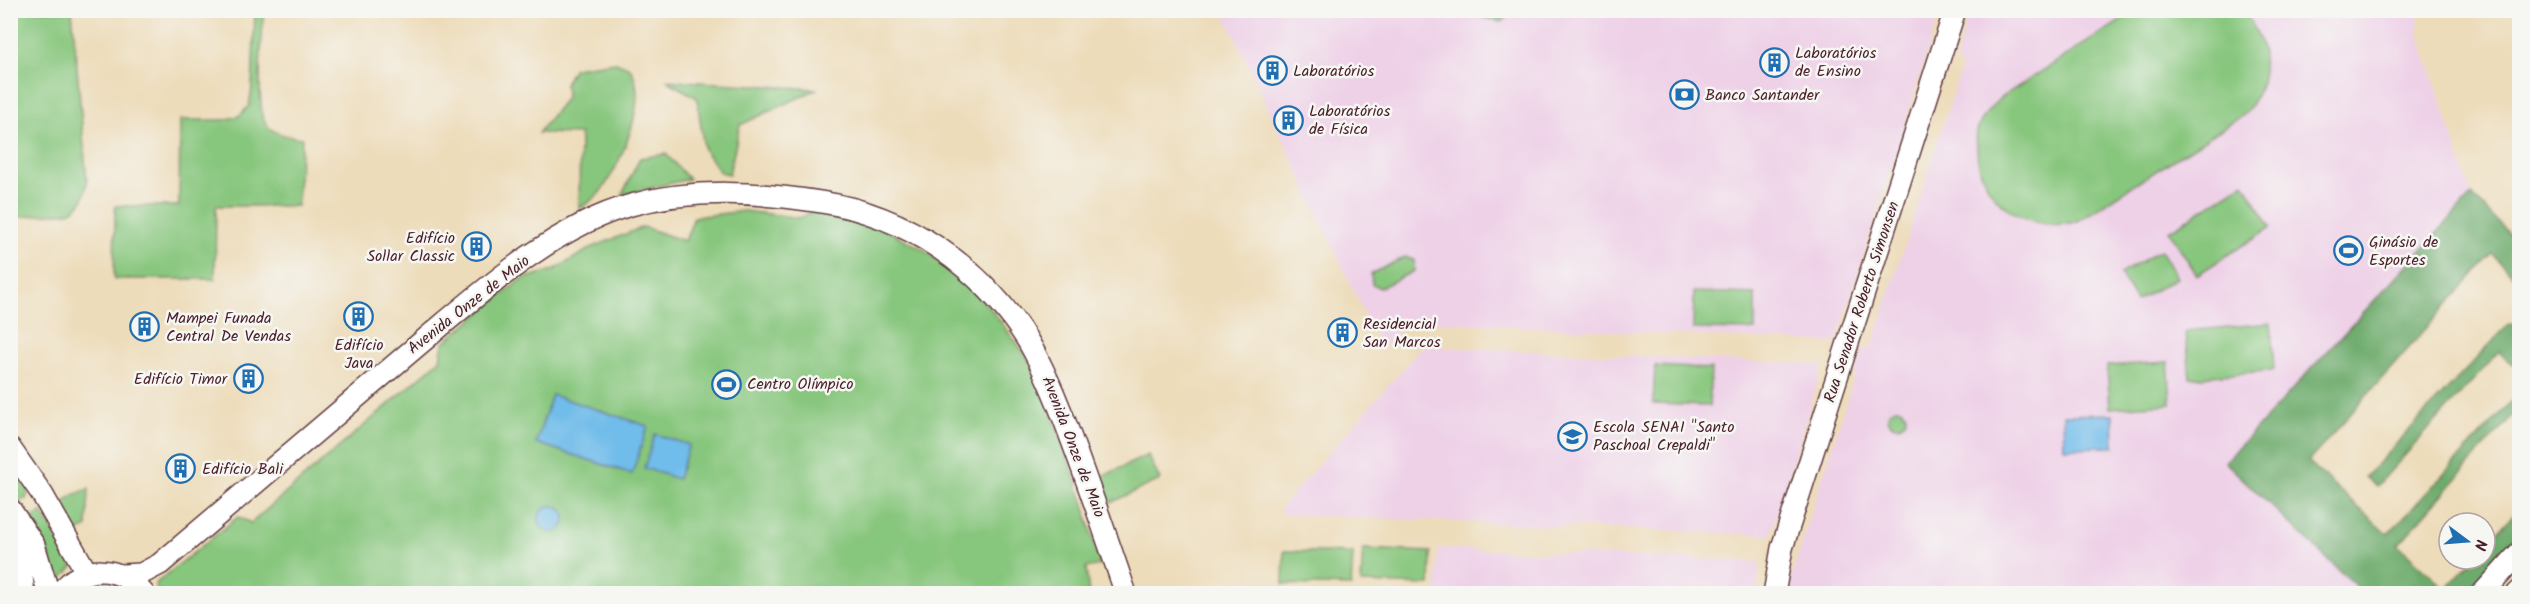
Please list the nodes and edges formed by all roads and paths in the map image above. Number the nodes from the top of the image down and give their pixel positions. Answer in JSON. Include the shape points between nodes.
{"nodes":[{"id":1,"x":1955,"y":10,"type":"edge"},
{"id":2,"x":15,"y":460,"type":"edge"},
{"id":3,"x":42,"y":494,"type":"junction"},
{"id":4,"x":10,"y":509,"type":"edge"},
{"id":5,"x":10,"y":529,"type":"edge"},
{"id":6,"x":2520,"y":552,"type":"edge"},
{"id":7,"x":87,"y":573,"type":"junction"},
{"id":8,"x":122,"y":575,"type":"junction"},
{"id":9,"x":24,"y":594,"type":"edge"},
{"id":10,"x":49,"y":594,"type":"edge"},
{"id":11,"x":59,"y":594,"type":"edge"},
{"id":12,"x":144,"y":594,"type":"edge"},
{"id":13,"x":1125,"y":594,"type":"edge"},
{"id":14,"x":1774,"y":594,"type":"edge"},
{"id":15,"x":2482,"y":594,"type":"edge"}],
"edges":[{"from":1,"to":14,"type":"street","name":"Rua Senador Roberto Simonsen","via":[[1782,548]]},
{"from":2,"to":3,"type":"street"},
{"from":3,"to":4,"type":"street","via":[[29,506]]},
{"from":3,"to":7,"type":"street"},
{"from":4,"to":10,"type":"street","via":[[34,545]]},
{"from":5,"to":9,"type":"street"},
{"from":6,"to":15,"type":"street"},
{"from":7,"to":8,"type":"street","name":"Avenida Onze de Maio","via":[[106,571]]},
{"from":7,"to":11,"type":"street","via":[[68,583]]},
{"from":8,"to":12,"type":"street"},
{"from":8,"to":13,"type":"street","name":"Avenida Onze de Maio","via":[[141,574],[160,564],[520,262],[585,224],[632,205],[678,196],[745,192],[841,205],[881,216],[955,258],[999,300],[1052,387],[1104,524]]}]}
